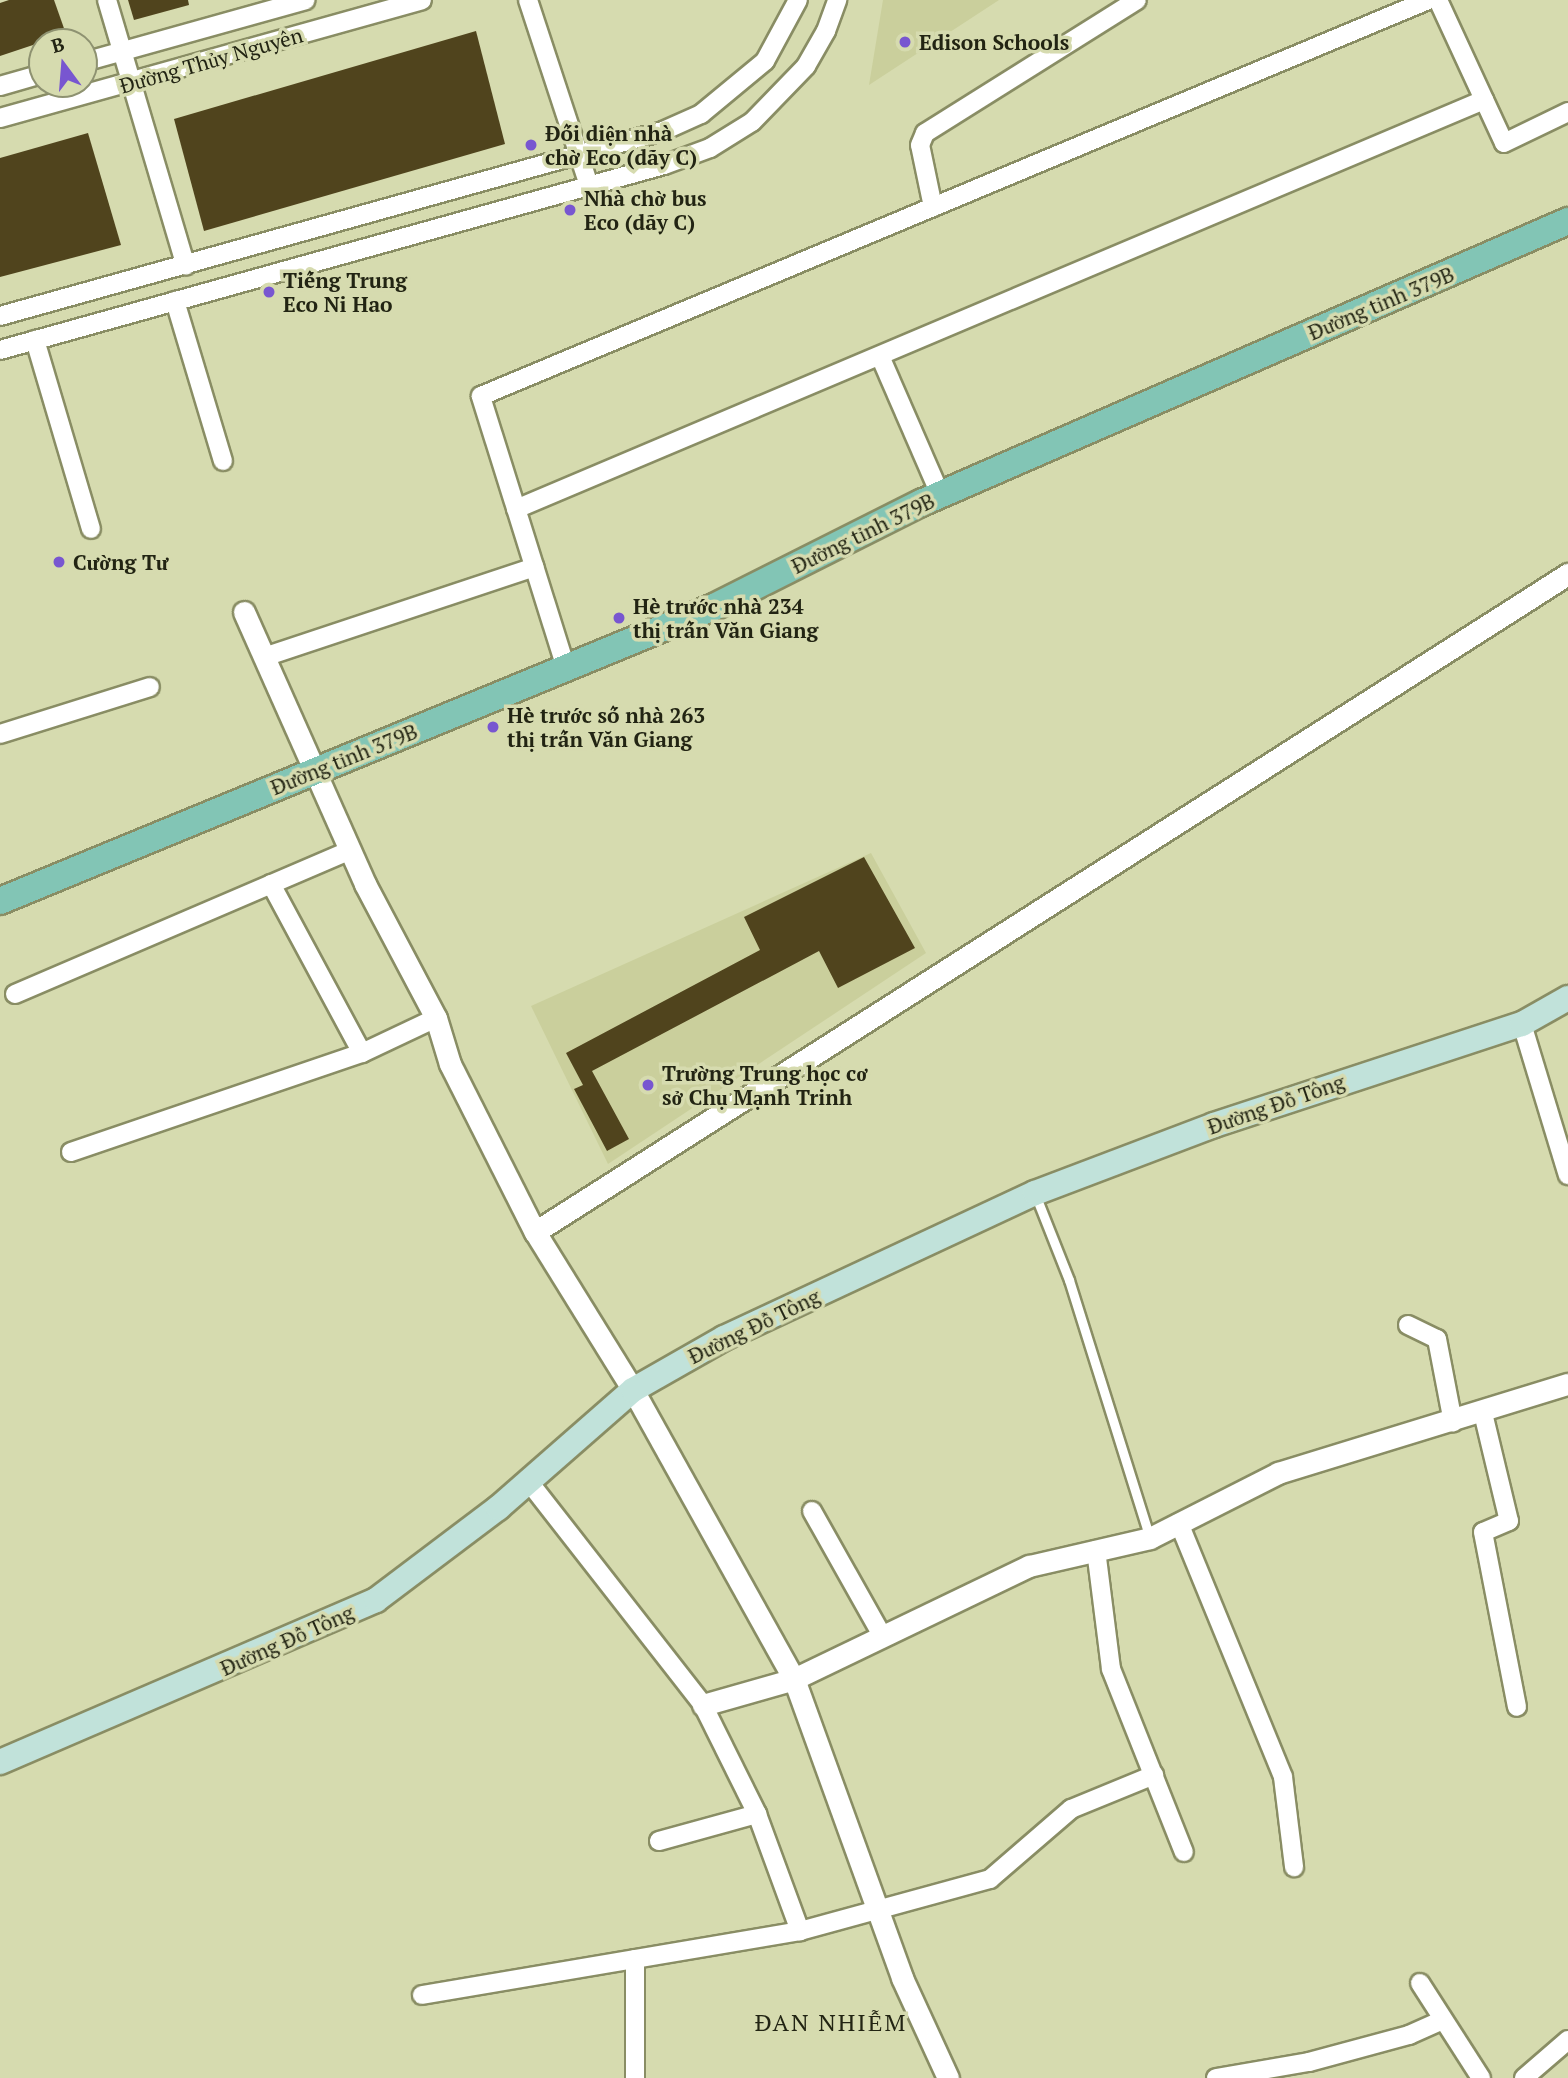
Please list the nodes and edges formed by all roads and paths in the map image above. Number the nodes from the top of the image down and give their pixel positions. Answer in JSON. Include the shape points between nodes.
{"nodes":[{"id":1,"x":107,"y":0,"type":"edge"},
{"id":2,"x":306,"y":0,"type":"edge"},
{"id":3,"x":422,"y":0,"type":"edge"},
{"id":4,"x":528,"y":0,"type":"edge"},
{"id":5,"x":798,"y":0,"type":"edge"},
{"id":6,"x":837,"y":0,"type":"edge"},
{"id":7,"x":1137,"y":0,"type":"edge"},
{"id":8,"x":1428,"y":0,"type":"edge"},
{"id":9,"x":1438,"y":0,"type":"edge"},
{"id":10,"x":122,"y":51,"type":"junction"},
{"id":11,"x":98,"y":58,"type":"edge"},
{"id":12,"x":28,"y":78,"type":"edge"},
{"id":13,"x":132,"y":83,"type":"junction"},
{"id":14,"x":0,"y":86,"type":"edge"},
{"id":15,"x":1484,"y":100,"type":"junction"},
{"id":16,"x":1568,"y":112,"type":"edge"},
{"id":17,"x":0,"y":118,"type":"edge"},
{"id":18,"x":580,"y":156,"type":"junction"},
{"id":19,"x":589,"y":186,"type":"junction"},
{"id":20,"x":933,"y":207,"type":"junction"},
{"id":21,"x":1568,"y":221,"type":"edge"},
{"id":22,"x":186,"y":266,"type":"junction"},
{"id":23,"x":175,"y":301,"type":"junction"},
{"id":24,"x":0,"y":316,"type":"edge"},
{"id":25,"x":35,"y":340,"type":"junction"},
{"id":26,"x":0,"y":349,"type":"edge"},
{"id":27,"x":880,"y":356,"type":"junction"},
{"id":28,"x":223,"y":461,"type":"dead end"},
{"id":29,"x":940,"y":494,"type":"junction"},
{"id":30,"x":516,"y":509,"type":"junction"},
{"id":31,"x":91,"y":529,"type":"dead end"},
{"id":32,"x":534,"y":568,"type":"junction"},
{"id":33,"x":1568,"y":574,"type":"edge"},
{"id":34,"x":244,"y":612,"type":"dead end"},
{"id":35,"x":264,"y":657,"type":"junction"},
{"id":36,"x":566,"y":668,"type":"junction"},
{"id":37,"x":150,"y":687,"type":"dead end"},
{"id":38,"x":0,"y":734,"type":"edge"},
{"id":39,"x":315,"y":771,"type":"junction"},
{"id":40,"x":351,"y":849,"type":"junction"},
{"id":41,"x":271,"y":884,"type":"junction"},
{"id":42,"x":0,"y":901,"type":"edge"},
{"id":43,"x":15,"y":994,"type":"dead end"},
{"id":44,"x":1568,"y":998,"type":"edge"},
{"id":45,"x":436,"y":1018,"type":"junction"},
{"id":46,"x":1522,"y":1024,"type":"junction"},
{"id":47,"x":362,"y":1053,"type":"junction"},
{"id":48,"x":71,"y":1152,"type":"dead end"},
{"id":49,"x":1568,"y":1175,"type":"edge"},
{"id":50,"x":1035,"y":1193,"type":"junction"},
{"id":51,"x":535,"y":1232,"type":"junction"},
{"id":52,"x":1408,"y":1325,"type":"dead end"},
{"id":53,"x":1568,"y":1384,"type":"edge"},
{"id":54,"x":633,"y":1390,"type":"junction"},
{"id":55,"x":1483,"y":1413,"type":"junction"},
{"id":56,"x":1453,"y":1422,"type":"junction"},
{"id":57,"x":529,"y":1482,"type":"junction"},
{"id":58,"x":812,"y":1511,"type":"dead end"},
{"id":59,"x":1179,"y":1523,"type":"junction"},
{"id":60,"x":1150,"y":1538,"type":"junction"},
{"id":61,"x":1096,"y":1550,"type":"junction"},
{"id":62,"x":881,"y":1635,"type":"junction"},
{"id":63,"x":793,"y":1679,"type":"junction"},
{"id":64,"x":703,"y":1705,"type":"junction"},
{"id":65,"x":1517,"y":1707,"type":"dead end"},
{"id":66,"x":0,"y":1762,"type":"edge"},
{"id":67,"x":1154,"y":1775,"type":"junction"},
{"id":68,"x":757,"y":1814,"type":"junction"},
{"id":69,"x":659,"y":1841,"type":"dead end"},
{"id":70,"x":1184,"y":1852,"type":"dead end"},
{"id":71,"x":1294,"y":1867,"type":"dead end"},
{"id":72,"x":876,"y":1910,"type":"junction"},
{"id":73,"x":800,"y":1931,"type":"junction"},
{"id":74,"x":635,"y":1959,"type":"junction"},
{"id":75,"x":1420,"y":1983,"type":"dead end"},
{"id":76,"x":422,"y":1995,"type":"dead end"},
{"id":77,"x":1441,"y":2021,"type":"junction"},
{"id":78,"x":1568,"y":2040,"type":"edge"},
{"id":79,"x":635,"y":2078,"type":"edge"},
{"id":80,"x":948,"y":2078,"type":"edge"},
{"id":81,"x":1216,"y":2078,"type":"edge"},
{"id":82,"x":1481,"y":2078,"type":"edge"},
{"id":83,"x":1524,"y":2078,"type":"edge"}],
"edges":[{"from":1,"to":10,"type":"street"},
{"from":2,"to":10,"type":"street","name":"Đường Thủy Nguyên"},
{"from":3,"to":13,"type":"street","name":"Đường Thủy Nguyên"},
{"from":4,"to":18,"type":"street"},
{"from":5,"to":18,"type":"street","via":[[765,61],[701,114],[663,131]]},
{"from":6,"to":19,"type":"street","via":[[806,66],[752,122],[710,148]]},
{"from":7,"to":20,"type":"street","via":[[925,133],[920,145]]},
{"from":8,"to":20,"type":"street"},
{"from":9,"to":15,"type":"street"},
{"from":10,"to":11,"type":"street","name":"Đường Thủy Nguyên"},
{"from":10,"to":13,"type":"street"},
{"from":12,"to":14,"type":"street"},
{"from":13,"to":17,"type":"street","name":"Đường Thủy Nguyên"},
{"from":13,"to":22,"type":"street"},
{"from":15,"to":16,"type":"street","via":[[1504,143]]},
{"from":15,"to":27,"type":"street"},
{"from":18,"to":19,"type":"street"},
{"from":18,"to":22,"type":"street"},
{"from":19,"to":23,"type":"street"},
{"from":20,"to":30,"type":"street","via":[[481,396]]},
{"from":21,"to":29,"type":"main road","name":"Đường tỉnh 379B"},
{"from":22,"to":24,"type":"street"},
{"from":23,"to":25,"type":"street"},
{"from":23,"to":28,"type":"street"},
{"from":25,"to":26,"type":"street"},
{"from":25,"to":31,"type":"street"},
{"from":27,"to":29,"type":"street"},
{"from":27,"to":30,"type":"street"},
{"from":29,"to":36,"type":"main road","name":"Đường tỉnh 379B","via":[[714,607]]},
{"from":30,"to":32,"type":"street"},
{"from":32,"to":35,"type":"street"},
{"from":32,"to":36,"type":"street"},
{"from":33,"to":51,"type":"street"},
{"from":34,"to":35,"type":"street"},
{"from":35,"to":39,"type":"street"},
{"from":36,"to":39,"type":"main road","name":"Đường tỉnh 379B"},
{"from":37,"to":38,"type":"street"},
{"from":39,"to":40,"type":"street"},
{"from":39,"to":42,"type":"main road","name":"Đường tỉnh 379B"},
{"from":40,"to":41,"type":"street"},
{"from":40,"to":45,"type":"street"},
{"from":41,"to":43,"type":"street"},
{"from":41,"to":47,"type":"street"},
{"from":44,"to":46,"type":"main road","name":"Đường Đỗ Tông"},
{"from":45,"to":47,"type":"street"},
{"from":45,"to":51,"type":"street","via":[[450,1064]]},
{"from":46,"to":49,"type":"street"},
{"from":46,"to":50,"type":"main road","name":"Đường Đỗ Tông","via":[[1214,1125]]},
{"from":47,"to":48,"type":"street"},
{"from":50,"to":54,"type":"main road","name":"Đường Đỗ Tông","via":[[724,1338]]},
{"from":50,"to":60,"type":"lane","via":[[1069,1280]]},
{"from":51,"to":54,"type":"street"},
{"from":52,"to":56,"type":"street","via":[[1437,1339]]},
{"from":53,"to":55,"type":"street"},
{"from":54,"to":57,"type":"main road","name":"Đường Đỗ Tông"},
{"from":54,"to":63,"type":"street"},
{"from":55,"to":56,"type":"street"},
{"from":55,"to":65,"type":"street","via":[[1509,1521],[1483,1531]]},
{"from":56,"to":59,"type":"street","via":[[1278,1473]]},
{"from":57,"to":64,"type":"street"},
{"from":57,"to":66,"type":"main road","name":"Đường Đỗ Tông","via":[[376,1600]]},
{"from":58,"to":62,"type":"street"},
{"from":59,"to":60,"type":"street"},
{"from":59,"to":71,"type":"street","via":[[1283,1777]]},
{"from":60,"to":61,"type":"street"},
{"from":61,"to":62,"type":"street","via":[[1029,1566]]},
{"from":61,"to":67,"type":"street","via":[[1111,1669]]},
{"from":62,"to":63,"type":"street"},
{"from":63,"to":64,"type":"street"},
{"from":63,"to":72,"type":"street"},
{"from":64,"to":68,"type":"street"},
{"from":67,"to":70,"type":"street"},
{"from":67,"to":72,"type":"street","via":[[1071,1809],[990,1879]]},
{"from":68,"to":69,"type":"street"},
{"from":68,"to":73,"type":"street"},
{"from":72,"to":73,"type":"street"},
{"from":72,"to":80,"type":"street"},
{"from":73,"to":74,"type":"street"},
{"from":74,"to":76,"type":"street"},
{"from":74,"to":79,"type":"street"},
{"from":75,"to":77,"type":"street"},
{"from":77,"to":81,"type":"street","via":[[1409,2035],[1309,2062]]},
{"from":77,"to":82,"type":"street"},
{"from":78,"to":83,"type":"street"}]}
